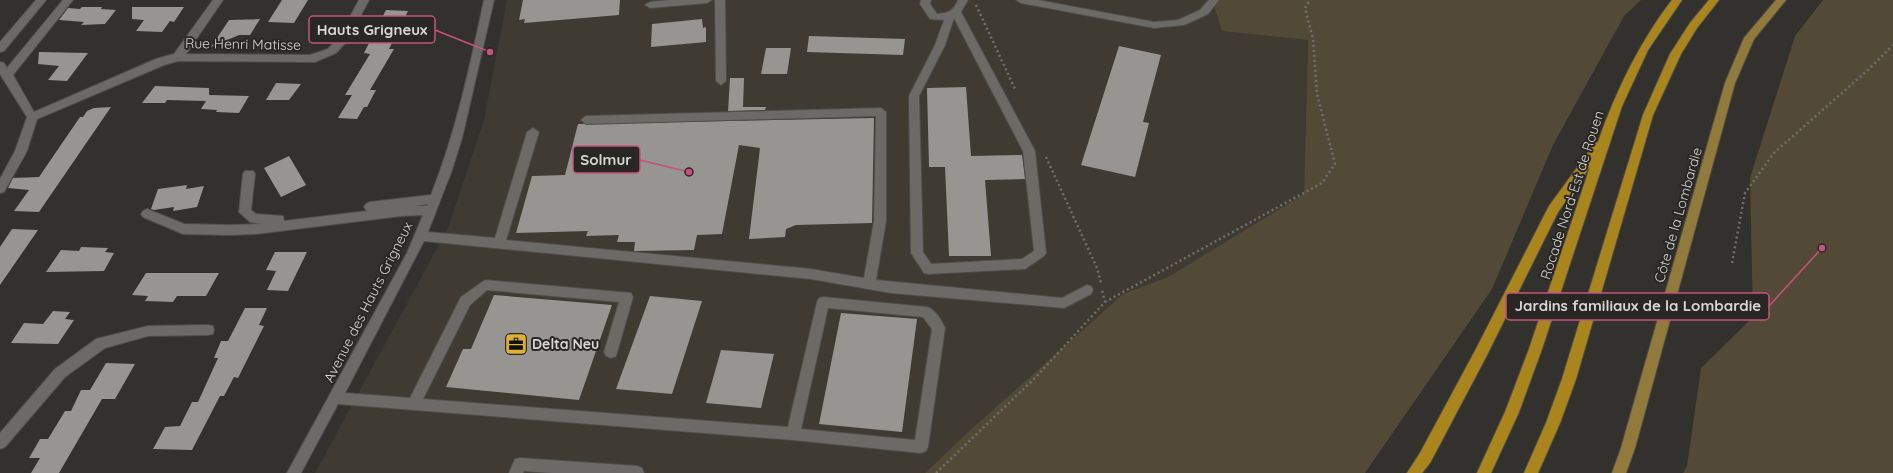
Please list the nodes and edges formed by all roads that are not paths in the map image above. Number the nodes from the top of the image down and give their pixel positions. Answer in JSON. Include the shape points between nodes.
{"nodes":[{"id":1,"x":41,"y":0,"type":"edge"},
{"id":2,"x":68,"y":0,"type":"edge"},
{"id":3,"x":218,"y":0,"type":"edge"},
{"id":4,"x":364,"y":0,"type":"edge"},
{"id":5,"x":489,"y":0,"type":"edge"},
{"id":6,"x":707,"y":0,"type":"edge"},
{"id":7,"x":720,"y":0,"type":"edge"},
{"id":8,"x":926,"y":0,"type":"edge"},
{"id":9,"x":963,"y":0,"type":"edge"},
{"id":10,"x":1021,"y":0,"type":"edge"},
{"id":11,"x":1214,"y":0,"type":"edge"},
{"id":12,"x":1677,"y":0,"type":"edge"},
{"id":13,"x":1714,"y":0,"type":"edge"},
{"id":14,"x":1781,"y":0,"type":"edge"},
{"id":15,"x":650,"y":5,"type":"dead end"},
{"id":16,"x":953,"y":15,"type":"junction"},
{"id":17,"x":0,"y":49,"type":"edge"},
{"id":18,"x":178,"y":57,"type":"junction"},
{"id":19,"x":0,"y":66,"type":"edge"},
{"id":20,"x":7,"y":75,"type":"junction"},
{"id":21,"x":720,"y":81,"type":"dead end"},
{"id":22,"x":32,"y":117,"type":"junction"},
{"id":23,"x":586,"y":120,"type":"dead end"},
{"id":24,"x":534,"y":132,"type":"dead end"},
{"id":25,"x":1605,"y":137,"type":"junction"},
{"id":26,"x":249,"y":174,"type":"dead end"},
{"id":27,"x":0,"y":189,"type":"edge"},
{"id":28,"x":433,"y":204,"type":"junction"},
{"id":29,"x":147,"y":214,"type":"dead end"},
{"id":30,"x":420,"y":236,"type":"junction"},
{"id":31,"x":499,"y":244,"type":"junction"},
{"id":32,"x":869,"y":284,"type":"junction"},
{"id":33,"x":1087,"y":290,"type":"dead end"},
{"id":34,"x":208,"y":330,"type":"dead end"},
{"id":35,"x":611,"y":352,"type":"dead end"},
{"id":36,"x":335,"y":398,"type":"junction"},
{"id":37,"x":414,"y":404,"type":"junction"},
{"id":38,"x":793,"y":434,"type":"junction"},
{"id":39,"x":0,"y":443,"type":"edge"},
{"id":40,"x":294,"y":473,"type":"edge"},
{"id":41,"x":516,"y":473,"type":"edge"},
{"id":42,"x":638,"y":473,"type":"edge"},
{"id":43,"x":1414,"y":473,"type":"edge"},
{"id":44,"x":1484,"y":473,"type":"edge"},
{"id":45,"x":1531,"y":473,"type":"edge"},
{"id":46,"x":1619,"y":473,"type":"edge"}],
"edges":[{"from":1,"to":17,"type":"street"},
{"from":2,"to":20,"type":"street"},
{"from":3,"to":18,"type":"street"},
{"from":4,"to":18,"type":"street","name":"Rue Henri Matisse","via":[[343,39],[332,51],[311,60]]},
{"from":5,"to":28,"type":"street","name":"Avenue des Hauts Grigneux","via":[[451,157]]},
{"from":6,"to":15,"type":"street"},
{"from":7,"to":21,"type":"street"},
{"from":8,"to":16,"type":"street","via":[[925,4],[934,17]]},
{"from":9,"to":16,"type":"street"},
{"from":10,"to":11,"type":"street","via":[[1154,25],[1180,23],[1204,12]]},
{"from":12,"to":25,"type":"highway","name":"Rocade Nord-Est de Rouen","via":[[1656,26],[1639,56]]},
{"from":13,"to":45,"type":"highway","via":[[1700,16],[1669,64],[1649,113],[1578,348],[1553,422]]},
{"from":14,"to":46,"type":"main road","name":"Côte de la Lombardie","via":[[1749,38],[1730,83]]},
{"from":16,"to":16,"type":"street","via":[[1029,151],[1040,253],[1025,264],[928,269],[917,253],[914,96]]},
{"from":18,"to":22,"type":"street","name":"Rue Henri Matisse","via":[[160,62]]},
{"from":19,"to":20,"type":"street"},
{"from":20,"to":22,"type":"street"},
{"from":22,"to":27,"type":"street","via":[[21,152]]},
{"from":23,"to":32,"type":"street","via":[[881,112],[880,221]]},
{"from":24,"to":31,"type":"street"},
{"from":25,"to":43,"type":"highway","via":[[1553,209],[1481,353],[1425,458]]},
{"from":25,"to":44,"type":"highway","name":"Rocade Nord-Est de Rouen","via":[[1528,372],[1506,428]]},
{"from":26,"to":28,"type":"street","via":[[245,212],[254,219],[274,220]]},
{"from":28,"to":29,"type":"street","via":[[401,211],[229,230],[183,229]]},
{"from":28,"to":30,"type":"street","name":"Avenue des Hauts Grigneux"},
{"from":30,"to":31,"type":"street"},
{"from":30,"to":36,"type":"street","name":"Avenue des Hauts Grigneux","via":[[413,254]]},
{"from":31,"to":32,"type":"street","via":[[811,274]]},
{"from":32,"to":33,"type":"street","via":[[1064,303]]},
{"from":34,"to":39,"type":"street","via":[[148,331],[101,343],[60,373]]},
{"from":35,"to":37,"type":"street","via":[[627,297],[485,285],[465,301]]},
{"from":36,"to":37,"type":"street"},
{"from":36,"to":40,"type":"street","name":"Avenue des Hauts Grigneux"},
{"from":37,"to":38,"type":"street"},
{"from":38,"to":38,"type":"street","via":[[921,447],[939,328],[928,312],[824,302]]},
{"from":41,"to":42,"type":"street","via":[[520,464]]}]}
